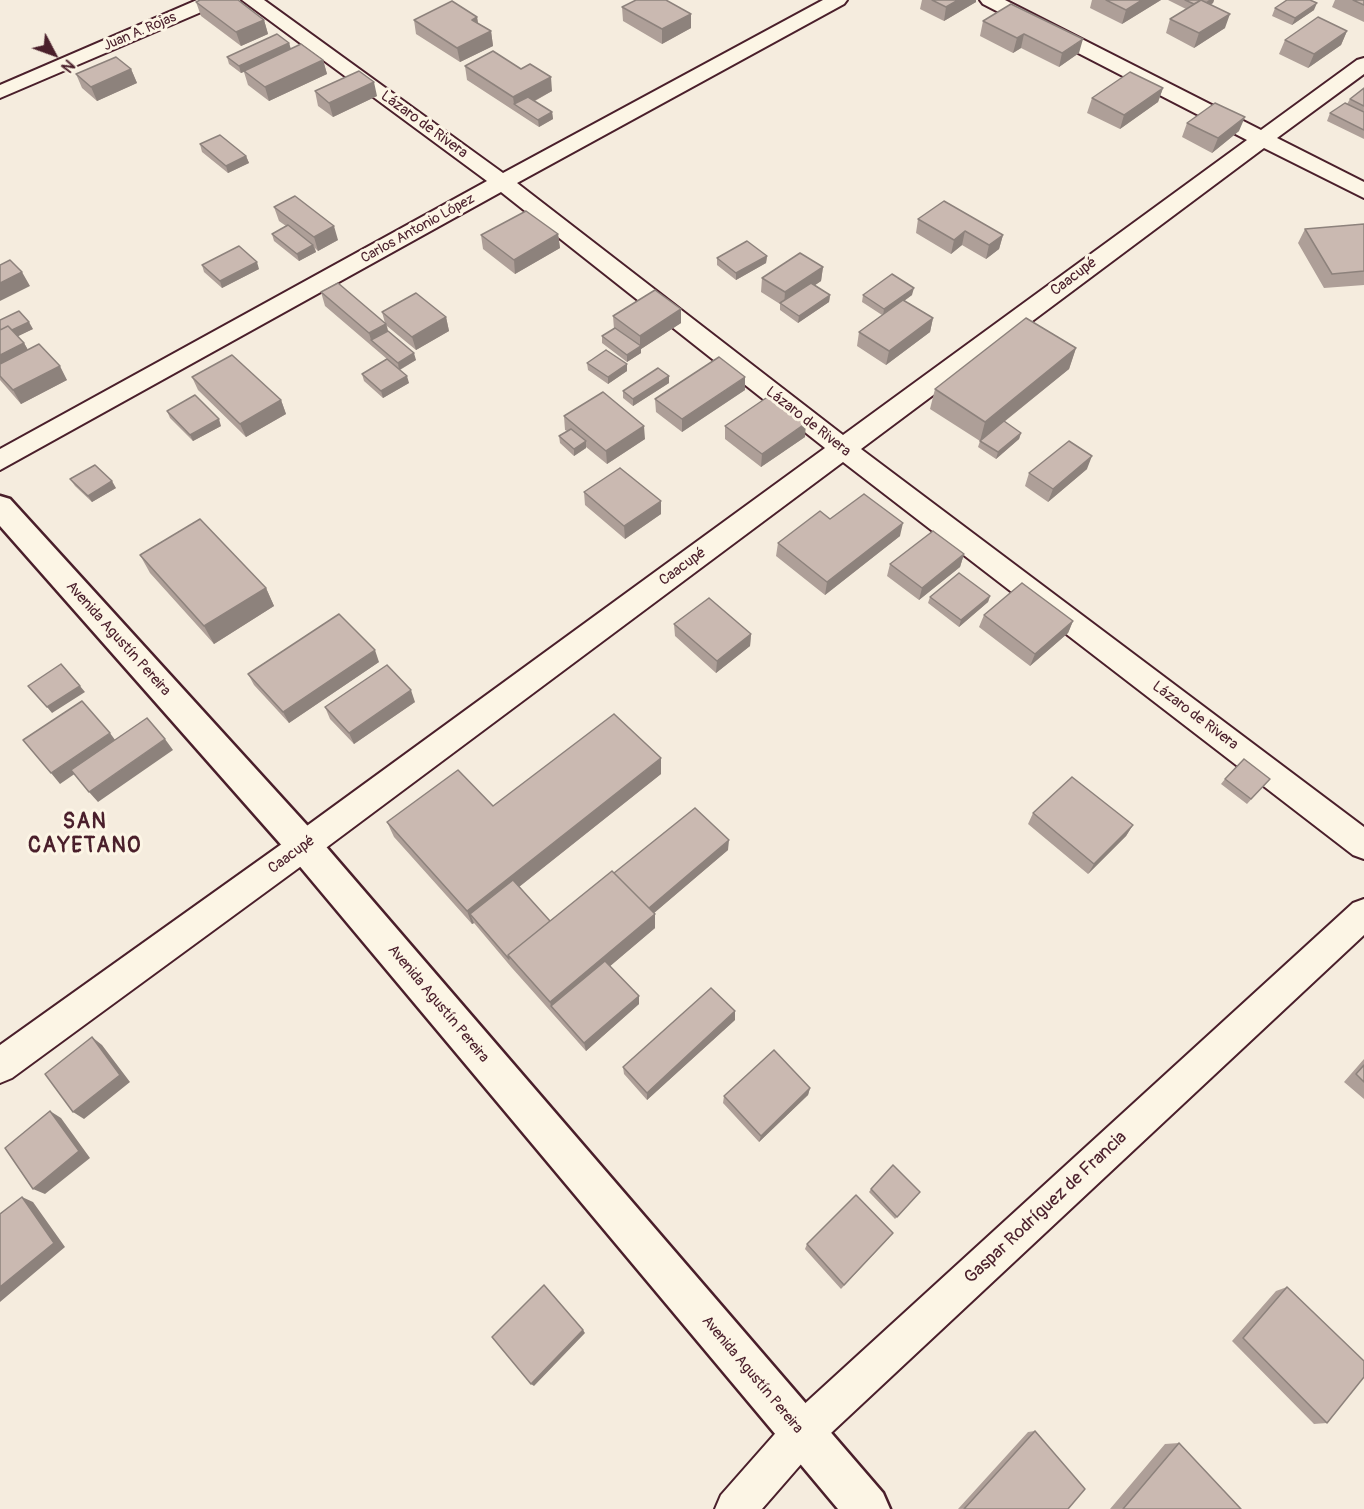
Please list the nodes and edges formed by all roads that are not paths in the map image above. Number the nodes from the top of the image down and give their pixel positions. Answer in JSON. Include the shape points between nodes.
{"nodes":[{"id":1,"x":213,"y":0,"type":"edge"},
{"id":2,"x":252,"y":0,"type":"edge"},
{"id":3,"x":837,"y":0,"type":"edge"},
{"id":4,"x":990,"y":0,"type":"edge"},
{"id":5,"x":1364,"y":64,"type":"edge"},
{"id":6,"x":0,"y":92,"type":"edge"},
{"id":7,"x":1261,"y":138,"type":"junction"},
{"id":8,"x":502,"y":182,"type":"junction"},
{"id":9,"x":1364,"y":191,"type":"edge"},
{"id":10,"x":843,"y":449,"type":"junction"},
{"id":11,"x":0,"y":461,"type":"edge"},
{"id":12,"x":0,"y":507,"type":"edge"},
{"id":13,"x":1364,"y":845,"type":"edge"},
{"id":14,"x":304,"y":846,"type":"junction"},
{"id":15,"x":1364,"y":914,"type":"edge"},
{"id":16,"x":0,"y":1066,"type":"edge"},
{"id":17,"x":802,"y":1433,"type":"junction"},
{"id":18,"x":735,"y":1509,"type":"edge"},
{"id":19,"x":867,"y":1509,"type":"edge"}],
"edges":[{"from":1,"to":6,"type":"street","name":"Juan A. Rojas"},
{"from":2,"to":8,"type":"street","name":"Lázaro de Rivera"},
{"from":3,"to":8,"type":"street","name":"Carlos Antonio López"},
{"from":4,"to":7,"type":"street"},
{"from":5,"to":7,"type":"street","name":"Caacupé"},
{"from":7,"to":9,"type":"street"},
{"from":7,"to":10,"type":"street","name":"Caacupé"},
{"from":8,"to":10,"type":"street","name":"Lázaro de Rivera"},
{"from":8,"to":11,"type":"street","name":"Carlos Antonio López"},
{"from":10,"to":13,"type":"street","name":"Lázaro de Rivera"},
{"from":10,"to":14,"type":"street","name":"Caacupé"},
{"from":12,"to":14,"type":"main road","name":"Avenida Agustín Pereira"},
{"from":14,"to":16,"type":"street","name":"Caacupé"},
{"from":14,"to":17,"type":"main road","name":"Avenida Agustín Pereira"},
{"from":15,"to":17,"type":"street","name":"Gaspar Rodríguez de Francia"},
{"from":17,"to":18,"type":"street","name":"Gaspar Rodríguez de Francia"},
{"from":17,"to":19,"type":"main road","name":"Avenida Agustín Pereira"}]}
